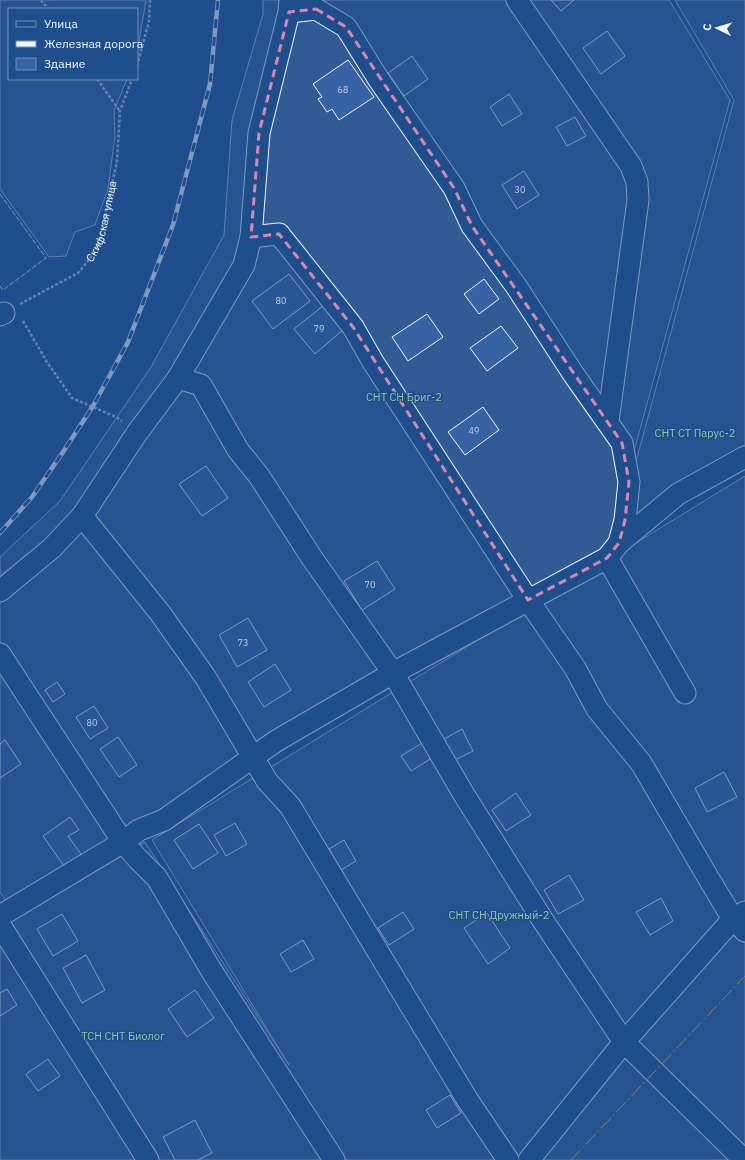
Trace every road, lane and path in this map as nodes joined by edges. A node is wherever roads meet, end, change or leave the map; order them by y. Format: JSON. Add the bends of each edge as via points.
{"nodes":[{"id":1,"x":41,"y":0,"type":"edge"},
{"id":2,"x":150,"y":0,"type":"edge"},
{"id":3,"x":516,"y":0,"type":"edge"},
{"id":4,"x":290,"y":6,"type":"edge"},
{"id":5,"x":47,"y":8,"type":"edge"},
{"id":6,"x":138,"y":62,"type":"edge"},
{"id":7,"x":98,"y":80,"type":"edge"},
{"id":8,"x":132,"y":80,"type":"edge"},
{"id":9,"x":120,"y":110,"type":"junction"},
{"id":10,"x":251,"y":237,"type":"junction"},
{"id":11,"x":2,"y":314,"type":"edge"},
{"id":12,"x":178,"y":378,"type":"junction"},
{"id":13,"x":608,"y":421,"type":"junction"},
{"id":14,"x":137,"y":433,"type":"junction"},
{"id":15,"x":744,"y":458,"type":"edge"},
{"id":16,"x":82,"y":516,"type":"junction"},
{"id":17,"x":613,"y":550,"type":"junction"},
{"id":18,"x":0,"y":591,"type":"edge"},
{"id":19,"x":528,"y":600,"type":"junction"},
{"id":20,"x":0,"y":654,"type":"edge"},
{"id":21,"x":393,"y":673,"type":"junction"},
{"id":22,"x":685,"y":693,"type":"dead end"},
{"id":23,"x":254,"y":758,"type":"junction"},
{"id":24,"x":123,"y":842,"type":"junction"},
{"id":25,"x":0,"y":916,"type":"edge"},
{"id":26,"x":741,"y":920,"type":"edge"},
{"id":27,"x":0,"y":925,"type":"edge"},
{"id":28,"x":624,"y":1042,"type":"junction"},
{"id":29,"x":148,"y":1160,"type":"edge"},
{"id":30,"x":334,"y":1160,"type":"edge"},
{"id":31,"x":508,"y":1160,"type":"edge"},
{"id":32,"x":530,"y":1160,"type":"edge"},
{"id":33,"x":744,"y":1160,"type":"edge"}],
"edges":[{"from":1,"to":5,"type":"path"},
{"from":2,"to":6,"type":"path","via":[[149,21]]},
{"from":3,"to":13,"type":"street","via":[[631,166],[637,182],[638,200]]},
{"from":4,"to":10,"type":"street","via":[[259,133]]},
{"from":4,"to":13,"type":"street","via":[[316,9],[346,28],[454,188],[472,226]]},
{"from":7,"to":9,"type":"path"},
{"from":8,"to":9,"type":"path","name":"Скифская улица"},
{"from":9,"to":11,"type":"path","name":"Скифская улица","via":[[117,161],[109,202],[100,240],[91,257],[78,273]]},
{"from":10,"to":12,"type":"street","via":[[244,265]]},
{"from":10,"to":19,"type":"street","via":[[279,234],[353,327],[373,362]]},
{"from":11,"to":14,"type":"path","via":[[22,320],[72,398],[116,417]]},
{"from":12,"to":14,"type":"street"},
{"from":12,"to":21,"type":"street","via":[[201,385],[238,450],[259,476],[312,558]]},
{"from":13,"to":17,"type":"street","via":[[622,443],[629,482],[625,520]]},
{"from":14,"to":16,"type":"street"},
{"from":15,"to":17,"type":"street","via":[[678,494]]},
{"from":16,"to":18,"type":"street","via":[[52,548]]},
{"from":16,"to":23,"type":"street","via":[[160,613],[206,678]]},
{"from":17,"to":19,"type":"street"},
{"from":17,"to":22,"type":"street"},
{"from":19,"to":21,"type":"street"},
{"from":19,"to":26,"type":"street","via":[[575,668],[597,709],[641,763]]},
{"from":20,"to":24,"type":"street"},
{"from":21,"to":23,"type":"street","via":[[276,742]]},
{"from":21,"to":28,"type":"street","via":[[542,919]]},
{"from":23,"to":24,"type":"street","via":[[164,820],[139,830]]},
{"from":23,"to":31,"type":"street","via":[[267,781],[290,806],[467,1099]]},
{"from":24,"to":25,"type":"street"},
{"from":24,"to":30,"type":"street","via":[[157,878],[211,970]]},
{"from":26,"to":28,"type":"street"},
{"from":27,"to":29,"type":"street"},
{"from":28,"to":32,"type":"street"},
{"from":28,"to":33,"type":"street"}]}
